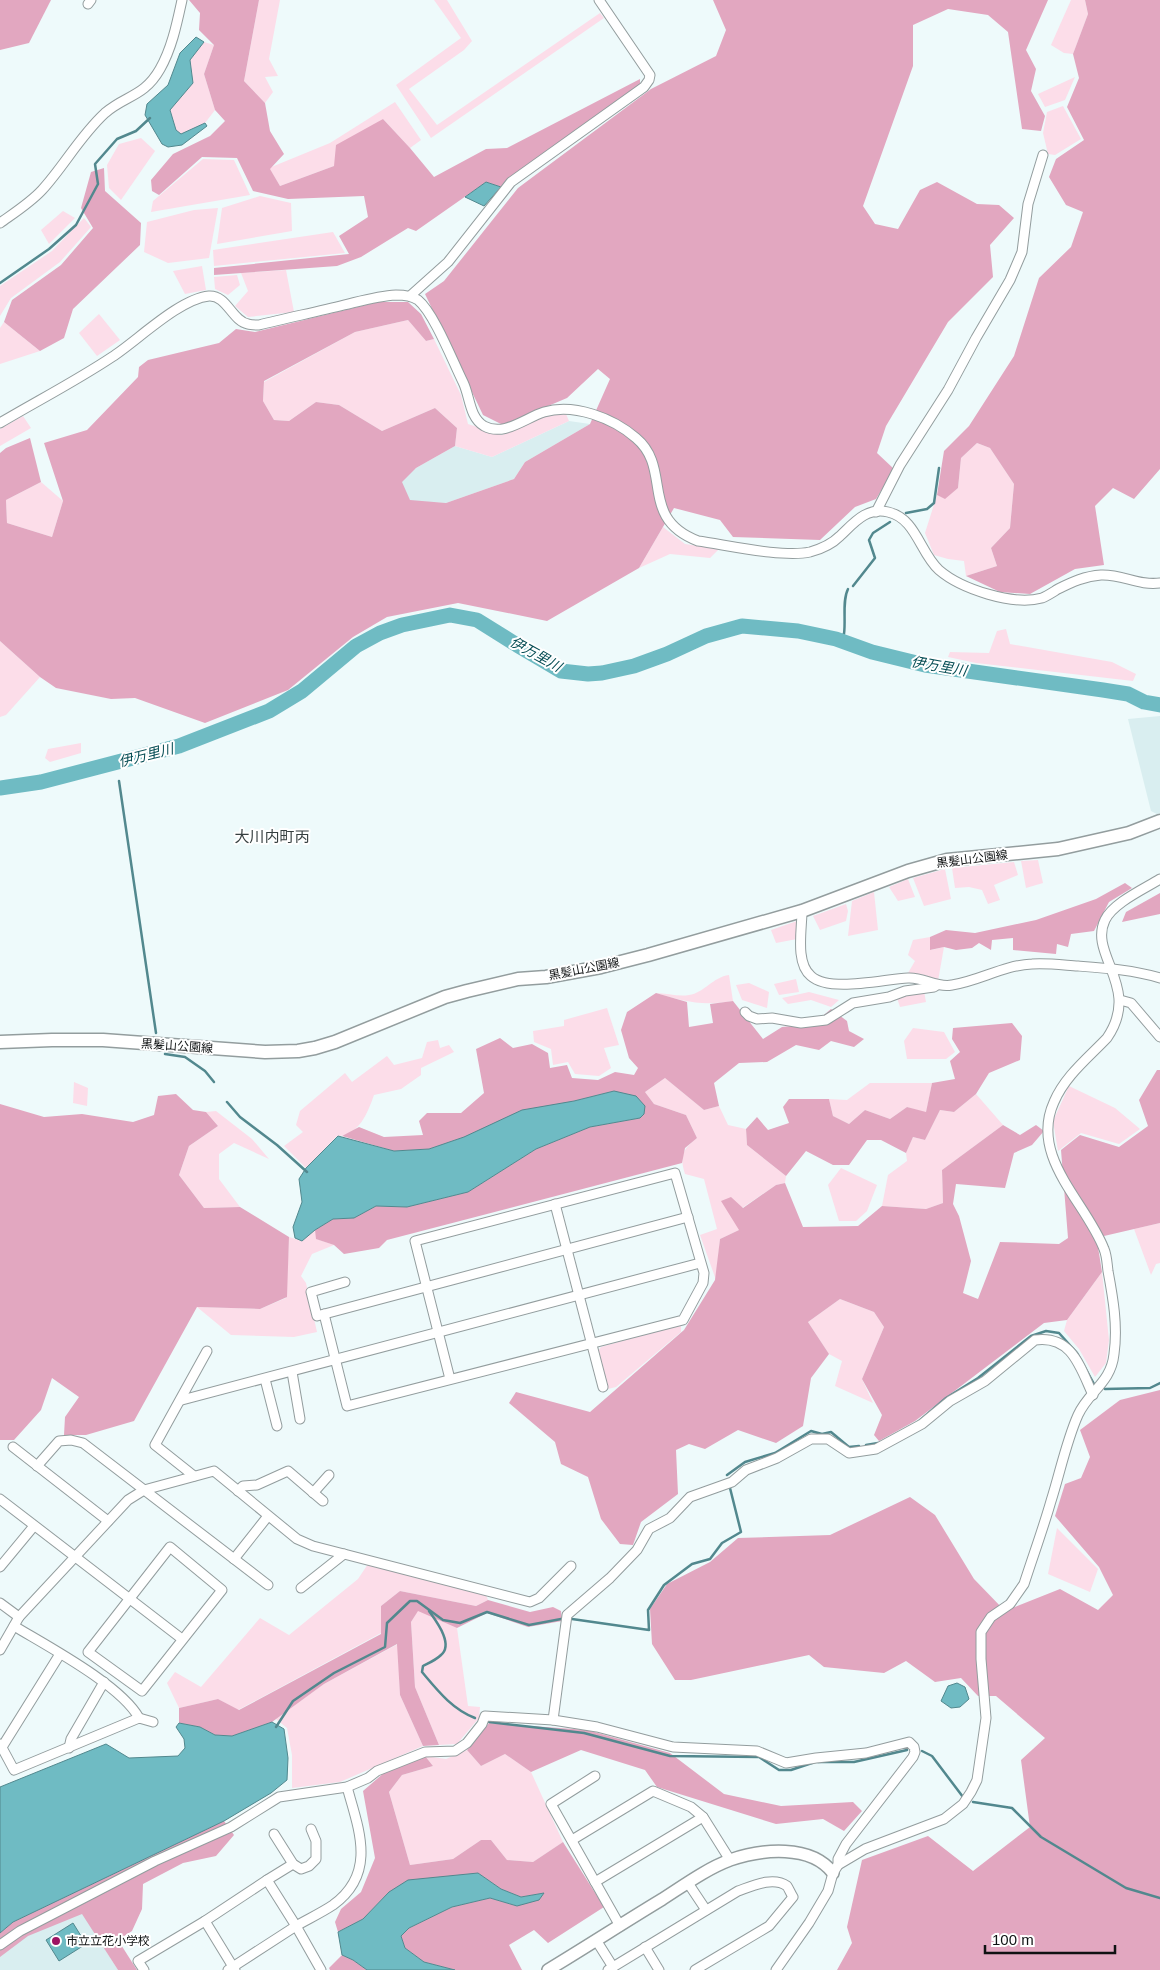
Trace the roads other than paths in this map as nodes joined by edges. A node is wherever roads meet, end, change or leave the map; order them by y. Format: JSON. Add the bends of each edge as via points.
{"nodes":[{"id":1,"x":182,"y":0,"type":"edge"},
{"id":2,"x":599,"y":0,"type":"edge"},
{"id":3,"x":1043,"y":155,"type":"dead end"},
{"id":4,"x":0,"y":223,"type":"edge"},
{"id":5,"x":410,"y":296,"type":"junction"},
{"id":6,"x":0,"y":423,"type":"edge"},
{"id":7,"x":876,"y":512,"type":"junction"},
{"id":8,"x":1160,"y":583,"type":"edge"},
{"id":9,"x":1160,"y":821,"type":"edge"},
{"id":10,"x":1160,"y":879,"type":"edge"},
{"id":11,"x":802,"y":911,"type":"junction"},
{"id":12,"x":1112,"y":970,"type":"junction"},
{"id":13,"x":1160,"y":978,"type":"edge"},
{"id":14,"x":937,"y":985,"type":"junction"},
{"id":15,"x":1120,"y":1000,"type":"junction"},
{"id":16,"x":745,"y":1012,"type":"dead end"},
{"id":17,"x":1160,"y":1037,"type":"edge"},
{"id":18,"x":0,"y":1042,"type":"edge"},
{"id":19,"x":555,"y":1204,"type":"junction"},
{"id":20,"x":688,"y":1217,"type":"junction"},
{"id":21,"x":567,"y":1248,"type":"junction"},
{"id":22,"x":700,"y":1263,"type":"junction"},
{"id":23,"x":345,"y":1282,"type":"dead end"},
{"id":24,"x":426,"y":1286,"type":"junction"},
{"id":25,"x":579,"y":1296,"type":"junction"},
{"id":26,"x":324,"y":1314,"type":"junction"},
{"id":27,"x":439,"y":1333,"type":"junction"},
{"id":28,"x":592,"y":1343,"type":"junction"},
{"id":29,"x":207,"y":1351,"type":"dead end"},
{"id":30,"x":335,"y":1361,"type":"junction"},
{"id":31,"x":292,"y":1372,"type":"junction"},
{"id":32,"x":265,"y":1379,"type":"junction"},
{"id":33,"x":450,"y":1379,"type":"junction"},
{"id":34,"x":603,"y":1387,"type":"dead end"},
{"id":35,"x":1093,"y":1395,"type":"junction"},
{"id":36,"x":182,"y":1400,"type":"junction"},
{"id":37,"x":300,"y":1419,"type":"dead end"},
{"id":38,"x":277,"y":1426,"type":"dead end"},
{"id":39,"x":13,"y":1447,"type":"dead end"},
{"id":40,"x":38,"y":1466,"type":"junction"},
{"id":41,"x":329,"y":1475,"type":"dead end"},
{"id":42,"x":194,"y":1476,"type":"junction"},
{"id":43,"x":144,"y":1490,"type":"junction"},
{"id":44,"x":238,"y":1491,"type":"junction"},
{"id":45,"x":314,"y":1493,"type":"junction"},
{"id":46,"x":0,"y":1499,"type":"edge"},
{"id":47,"x":323,"y":1501,"type":"dead end"},
{"id":48,"x":268,"y":1516,"type":"junction"},
{"id":49,"x":108,"y":1521,"type":"junction"},
{"id":50,"x":34,"y":1526,"type":"junction"},
{"id":51,"x":344,"y":1554,"type":"junction"},
{"id":52,"x":75,"y":1557,"type":"junction"},
{"id":53,"x":234,"y":1559,"type":"junction"},
{"id":54,"x":571,"y":1566,"type":"dead end"},
{"id":55,"x":0,"y":1567,"type":"edge"},
{"id":56,"x":268,"y":1585,"type":"dead end"},
{"id":57,"x":301,"y":1588,"type":"dead end"},
{"id":58,"x":129,"y":1600,"type":"junction"},
{"id":59,"x":0,"y":1603,"type":"edge"},
{"id":60,"x":19,"y":1617,"type":"junction"},
{"id":61,"x":14,"y":1626,"type":"junction"},
{"id":62,"x":182,"y":1639,"type":"junction"},
{"id":63,"x":0,"y":1650,"type":"edge"},
{"id":64,"x":60,"y":1654,"type":"junction"},
{"id":65,"x":104,"y":1682,"type":"junction"},
{"id":66,"x":139,"y":1718,"type":"junction"},
{"id":67,"x":553,"y":1720,"type":"junction"},
{"id":68,"x":153,"y":1722,"type":"dead end"},
{"id":69,"x":1,"y":1746,"type":"edge"},
{"id":70,"x":69,"y":1748,"type":"junction"},
{"id":71,"x":596,"y":1776,"type":"dead end"},
{"id":72,"x":347,"y":1787,"type":"junction"},
{"id":73,"x":702,"y":1817,"type":"junction"},
{"id":74,"x":310,"y":1829,"type":"dead end"},
{"id":75,"x":274,"y":1834,"type":"dead end"},
{"id":76,"x":572,"y":1840,"type":"junction"},
{"id":77,"x":730,"y":1860,"type":"junction"},
{"id":78,"x":293,"y":1864,"type":"junction"},
{"id":79,"x":836,"y":1869,"type":"junction"},
{"id":80,"x":267,"y":1880,"type":"junction"},
{"id":81,"x":595,"y":1882,"type":"junction"},
{"id":82,"x":688,"y":1883,"type":"junction"},
{"id":83,"x":706,"y":1910,"type":"junction"},
{"id":84,"x":205,"y":1921,"type":"junction"},
{"id":85,"x":296,"y":1926,"type":"junction"},
{"id":86,"x":620,"y":1926,"type":"junction"},
{"id":87,"x":596,"y":1940,"type":"junction"},
{"id":88,"x":0,"y":1945,"type":"edge"},
{"id":89,"x":645,"y":1947,"type":"junction"},
{"id":90,"x":232,"y":1969,"type":"edge"},
{"id":91,"x":610,"y":1969,"type":"edge"},
{"id":92,"x":144,"y":1970,"type":"edge"},
{"id":93,"x":321,"y":1970,"type":"edge"},
{"id":94,"x":548,"y":1970,"type":"edge"},
{"id":95,"x":659,"y":1970,"type":"edge"},
{"id":96,"x":695,"y":1970,"type":"edge"},
{"id":97,"x":776,"y":1970,"type":"edge"}],
"edges":[{"from":1,"to":4,"type":"street","via":[[175,33],[160,69],[146,89],[119,102],[94,124],[41,191]]},
{"from":2,"to":5,"type":"street","via":[[650,80],[511,182],[448,262]]},
{"from":3,"to":7,"type":"street","via":[[1028,204],[1022,252],[1010,280],[948,390],[900,465]]},
{"from":5,"to":6,"type":"street","via":[[375,298],[259,324],[240,321],[222,300],[210,296],[193,301],[113,357]]},
{"from":5,"to":7,"type":"street","via":[[418,300],[431,317],[468,394],[471,411],[484,426],[508,428],[544,412],[558,410],[600,416],[635,437],[644,447],[655,472],[659,503],[674,529],[685,536],[698,541],[790,554],[809,552],[826,546],[854,521]]},
{"from":7,"to":8,"type":"street","via":[[888,512],[901,518],[911,527],[938,569],[952,579],[1000,598],[1042,598],[1072,582],[1101,575],[1114,575],[1142,584]]},
{"from":9,"to":11,"type":"main road","name":"黒髪山公園線","via":[[1112,838],[1058,849],[946,860]]},
{"from":10,"to":12,"type":"street","via":[[1126,899],[1104,921],[1103,948]]},
{"from":11,"to":14,"type":"street","via":[[802,958],[809,975],[816,980],[839,984],[909,978],[924,979]]},
{"from":11,"to":18,"type":"main road","name":"黒髪山公園線","via":[[610,965],[546,978],[518,979],[467,991],[335,1042],[298,1051],[246,1052],[104,1040]]},
{"from":12,"to":13,"type":"street"},
{"from":12,"to":14,"type":"street","via":[[1032,964],[953,985]]},
{"from":12,"to":15,"type":"street"},
{"from":14,"to":16,"type":"street","via":[[905,991],[889,998],[853,1003],[826,1020],[801,1023],[757,1019]]},
{"from":15,"to":17,"type":"street","via":[[1131,1003]]},
{"from":15,"to":35,"type":"street","via":[[1113,1030],[1061,1088],[1053,1103],[1047,1135],[1064,1181],[1105,1250],[1114,1299],[1114,1357],[1102,1385]]},
{"from":19,"to":20,"type":"street","via":[[675,1173]]},
{"from":19,"to":21,"type":"street"},
{"from":19,"to":24,"type":"street","via":[[416,1241]]},
{"from":20,"to":21,"type":"street"},
{"from":20,"to":22,"type":"street"},
{"from":21,"to":24,"type":"street"},
{"from":21,"to":25,"type":"street"},
{"from":22,"to":25,"type":"street"},
{"from":22,"to":28,"type":"street","via":[[703,1283],[683,1320]]},
{"from":23,"to":26,"type":"street","via":[[311,1292],[317,1316]]},
{"from":24,"to":26,"type":"street"},
{"from":24,"to":27,"type":"street"},
{"from":25,"to":27,"type":"street"},
{"from":25,"to":28,"type":"street"},
{"from":26,"to":30,"type":"street"},
{"from":27,"to":30,"type":"street"},
{"from":27,"to":33,"type":"street"},
{"from":28,"to":33,"type":"street"},
{"from":28,"to":34,"type":"street"},
{"from":29,"to":36,"type":"street"},
{"from":30,"to":31,"type":"street"},
{"from":30,"to":33,"type":"street","via":[[347,1406]]},
{"from":31,"to":32,"type":"street"},
{"from":31,"to":37,"type":"street"},
{"from":32,"to":36,"type":"street"},
{"from":32,"to":38,"type":"street"},
{"from":35,"to":67,"type":"street","via":[[1074,1355],[1058,1341],[1035,1340],[985,1381],[950,1401],[922,1424],[876,1450],[849,1454],[828,1439],[811,1440],[746,1470],[732,1482],[690,1497],[670,1518],[649,1529],[637,1550],[567,1615]]},
{"from":35,"to":79,"type":"street","via":[[1079,1413],[1070,1437],[1024,1584],[1010,1604],[991,1617],[981,1632],[980,1659],[986,1718],[977,1780],[971,1792],[963,1804],[944,1819],[865,1849]]},
{"from":36,"to":42,"type":"street","via":[[155,1444]]},
{"from":39,"to":40,"type":"street"},
{"from":40,"to":43,"type":"street","via":[[55,1444],[71,1440],[84,1443]]},
{"from":40,"to":49,"type":"street"},
{"from":41,"to":45,"type":"street"},
{"from":42,"to":43,"type":"street"},
{"from":42,"to":44,"type":"street","via":[[214,1471]]},
{"from":43,"to":49,"type":"street","via":[[128,1500]]},
{"from":43,"to":53,"type":"street"},
{"from":44,"to":45,"type":"street","via":[[243,1486],[257,1485],[288,1471]]},
{"from":44,"to":48,"type":"street"},
{"from":45,"to":47,"type":"street"},
{"from":46,"to":50,"type":"street"},
{"from":48,"to":51,"type":"street","via":[[297,1539]]},
{"from":48,"to":53,"type":"street"},
{"from":49,"to":52,"type":"street"},
{"from":50,"to":52,"type":"street"},
{"from":50,"to":55,"type":"street"},
{"from":51,"to":54,"type":"street","via":[[530,1602],[539,1598]]},
{"from":51,"to":57,"type":"street"},
{"from":52,"to":58,"type":"street"},
{"from":52,"to":60,"type":"street"},
{"from":53,"to":56,"type":"street"},
{"from":58,"to":62,"type":"street"},
{"from":58,"to":62,"type":"street","via":[[88,1652],[142,1690]]},
{"from":58,"to":62,"type":"street","via":[[170,1547],[222,1590]]},
{"from":59,"to":60,"type":"street"},
{"from":60,"to":61,"type":"street"},
{"from":61,"to":63,"type":"street"},
{"from":61,"to":64,"type":"street"},
{"from":64,"to":65,"type":"street"},
{"from":64,"to":69,"type":"street"},
{"from":65,"to":66,"type":"street"},
{"from":65,"to":70,"type":"street"},
{"from":66,"to":68,"type":"street"},
{"from":66,"to":70,"type":"street"},
{"from":67,"to":72,"type":"street","via":[[485,1716],[467,1743],[454,1751],[425,1752]]},
{"from":67,"to":79,"type":"street","via":[[597,1727],[674,1747],[757,1751],[786,1763],[866,1753],[909,1742],[916,1752],[846,1844]]},
{"from":69,"to":70,"type":"street","via":[[14,1770]]},
{"from":71,"to":76,"type":"street","via":[[551,1804]]},
{"from":72,"to":85,"type":"street","via":[[361,1836],[362,1859],[356,1878],[333,1904]]},
{"from":72,"to":88,"type":"street","via":[[279,1797],[230,1827],[155,1861],[20,1931]]},
{"from":73,"to":76,"type":"street","via":[[691,1807],[653,1791]]},
{"from":73,"to":77,"type":"street"},
{"from":73,"to":81,"type":"street"},
{"from":74,"to":78,"type":"street","via":[[316,1841],[316,1859],[301,1869]]},
{"from":75,"to":78,"type":"street"},
{"from":76,"to":81,"type":"street"},
{"from":77,"to":79,"type":"street","via":[[756,1853],[790,1852],[816,1857]]},
{"from":77,"to":82,"type":"street"},
{"from":78,"to":80,"type":"street"},
{"from":79,"to":97,"type":"street","via":[[828,1891],[809,1924]]},
{"from":80,"to":84,"type":"street"},
{"from":80,"to":85,"type":"street"},
{"from":81,"to":86,"type":"street"},
{"from":82,"to":83,"type":"street"},
{"from":82,"to":86,"type":"street"},
{"from":83,"to":89,"type":"street"},
{"from":83,"to":96,"type":"street","via":[[756,1884],[776,1882],[787,1887],[793,1897],[769,1926]]},
{"from":84,"to":90,"type":"street"},
{"from":84,"to":92,"type":"street","via":[[138,1961]]},
{"from":85,"to":90,"type":"street"},
{"from":85,"to":93,"type":"street"},
{"from":86,"to":87,"type":"street"},
{"from":87,"to":91,"type":"street"},
{"from":87,"to":94,"type":"street"},
{"from":89,"to":91,"type":"street"},
{"from":89,"to":95,"type":"street"}]}
